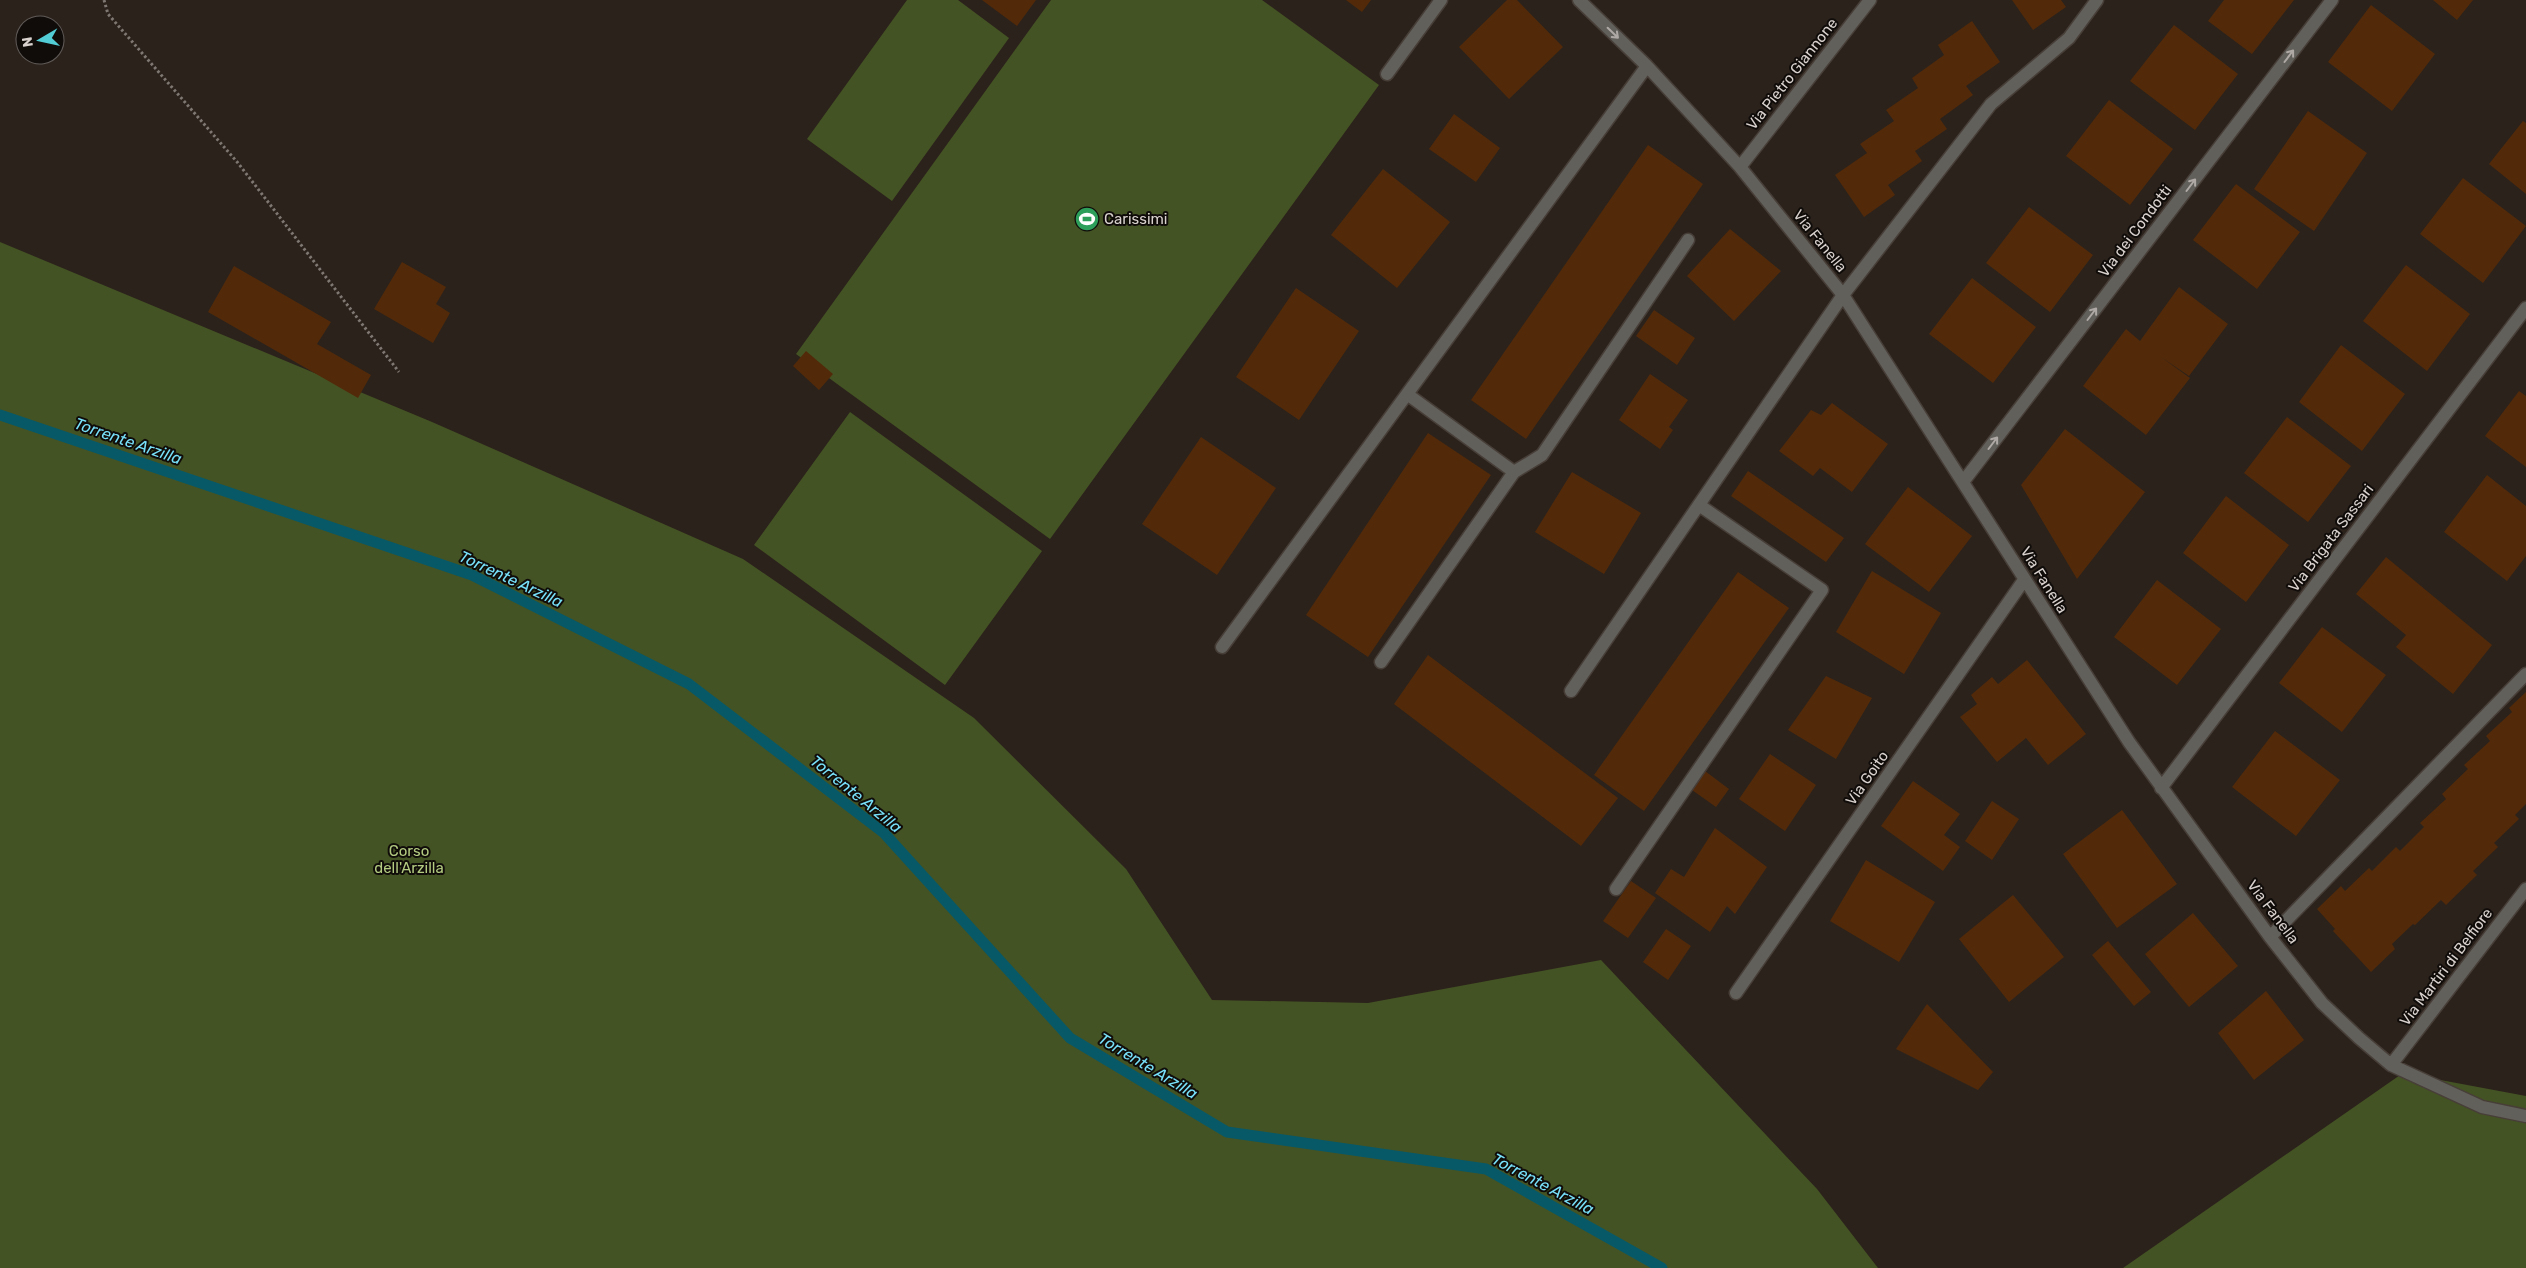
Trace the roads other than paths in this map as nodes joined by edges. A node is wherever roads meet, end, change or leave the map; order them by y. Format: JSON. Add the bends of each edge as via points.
{"nodes":[{"id":1,"x":1441,"y":0,"type":"edge"},
{"id":2,"x":1579,"y":0,"type":"edge"},
{"id":3,"x":1870,"y":0,"type":"edge"},
{"id":4,"x":2097,"y":0,"type":"edge"},
{"id":5,"x":2332,"y":0,"type":"edge"},
{"id":6,"x":1647,"y":66,"type":"junction"},
{"id":7,"x":1387,"y":74,"type":"dead end"},
{"id":8,"x":1740,"y":168,"type":"junction"},
{"id":9,"x":1688,"y":240,"type":"dead end"},
{"id":10,"x":1843,"y":295,"type":"junction"},
{"id":11,"x":2526,"y":308,"type":"edge"},
{"id":12,"x":1407,"y":394,"type":"junction"},
{"id":13,"x":1514,"y":472,"type":"junction"},
{"id":14,"x":1964,"y":482,"type":"junction"},
{"id":15,"x":1699,"y":505,"type":"junction"},
{"id":16,"x":2024,"y":580,"type":"junction"},
{"id":17,"x":1222,"y":647,"type":"dead end"},
{"id":18,"x":1381,"y":662,"type":"dead end"},
{"id":19,"x":2526,"y":674,"type":"edge"},
{"id":20,"x":1571,"y":691,"type":"dead end"},
{"id":21,"x":2161,"y":788,"type":"junction"},
{"id":22,"x":1616,"y":889,"type":"dead end"},
{"id":23,"x":2526,"y":889,"type":"edge"},
{"id":24,"x":2270,"y":936,"type":"junction"},
{"id":25,"x":1736,"y":993,"type":"dead end"},
{"id":26,"x":2391,"y":1065,"type":"junction"},
{"id":27,"x":2526,"y":1116,"type":"edge"}],
"edges":[{"from":1,"to":7,"type":"street"},
{"from":2,"to":6,"type":"street","name":"Via Fanella","one_way":true},
{"from":3,"to":8,"type":"street","name":"Via Pietro Giannone"},
{"from":4,"to":10,"type":"street","via":[[2069,38],[1991,104]]},
{"from":14,"to":5,"type":"street","name":"Via dei Condotti","one_way":true},
{"from":6,"to":8,"type":"street","name":"Via Fanella"},
{"from":6,"to":12,"type":"street"},
{"from":8,"to":10,"type":"street","name":"Via Fanella"},
{"from":9,"to":13,"type":"street","via":[[1542,455]]},
{"from":10,"to":14,"type":"street","name":"Via Fanella"},
{"from":10,"to":15,"type":"street"},
{"from":11,"to":21,"type":"street","name":"Via Brigata Sassari"},
{"from":12,"to":13,"type":"street"},
{"from":12,"to":17,"type":"street"},
{"from":13,"to":18,"type":"street"},
{"from":14,"to":16,"type":"street","name":"Via Fanella"},
{"from":15,"to":20,"type":"street"},
{"from":15,"to":22,"type":"street","via":[[1822,590]]},
{"from":16,"to":21,"type":"street","name":"Via Fanella"},
{"from":16,"to":25,"type":"street","name":"Via Goito"},
{"from":19,"to":24,"type":"street"},
{"from":21,"to":24,"type":"street","name":"Via Fanella"},
{"from":23,"to":26,"type":"street","name":"Via Martiri di Belfiore"},
{"from":24,"to":26,"type":"street","name":"Via Fanella","via":[[2322,1002]]},
{"from":26,"to":27,"type":"street","name":"Via Fanella","via":[[2482,1107]]}]}
